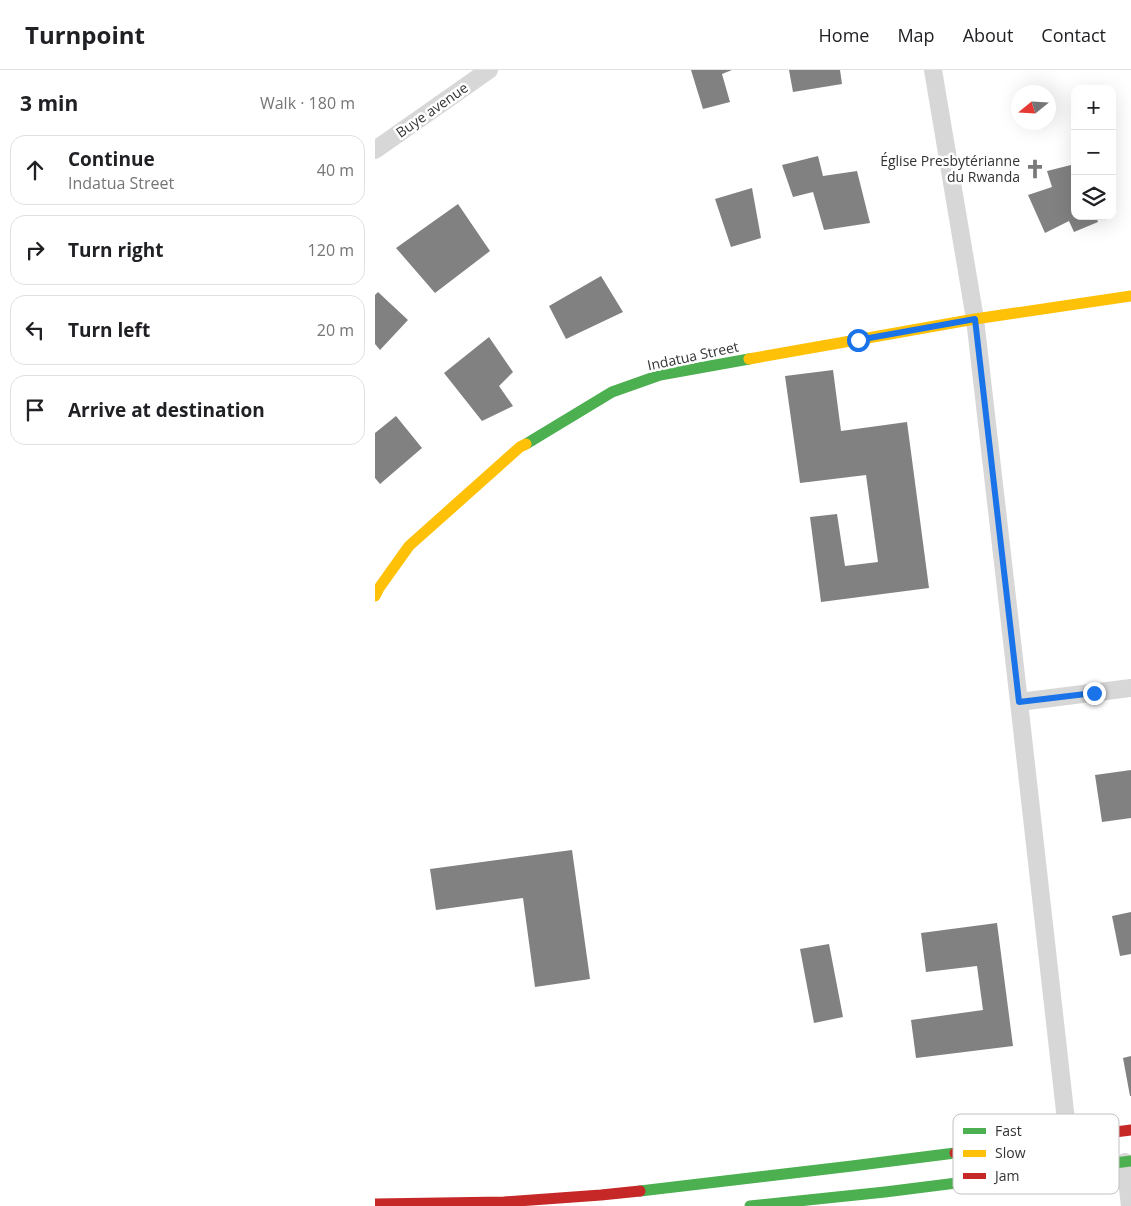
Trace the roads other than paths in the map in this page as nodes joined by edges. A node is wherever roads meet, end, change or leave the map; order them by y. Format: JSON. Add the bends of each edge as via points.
{"nodes":[{"id":1,"x":489,"y":70,"type":"edge"},
{"id":2,"x":933,"y":70,"type":"edge"},
{"id":3,"x":375,"y":150,"type":"edge"},
{"id":4,"x":1131,"y":296,"type":"edge"},
{"id":5,"x":975,"y":319,"type":"junction"},
{"id":6,"x":375,"y":596,"type":"edge"},
{"id":7,"x":1131,"y":688,"type":"edge"},
{"id":8,"x":1019,"y":702,"type":"junction"},
{"id":9,"x":1065,"y":1114,"type":"edge"},
{"id":10,"x":953,"y":1153,"type":"edge"},
{"id":11,"x":1128,"y":1162,"type":"edge"},
{"id":12,"x":953,"y":1183,"type":"edge"},
{"id":13,"x":375,"y":1204,"type":"edge"},
{"id":14,"x":750,"y":1206,"type":"edge"},
{"id":15,"x":1130,"y":1206,"type":"edge"}],
"edges":[{"from":1,"to":3,"type":"street","name":"Buye avenue"},
{"from":2,"to":5,"type":"street"},
{"from":4,"to":5,"type":"main road","name":"Indatua Street"},
{"from":5,"to":6,"type":"main road","name":"Indatua Street","via":[[660,375],[612,392],[519,447],[409,546]]},
{"from":5,"to":8,"type":"street"},
{"from":7,"to":8,"type":"street"},
{"from":8,"to":9,"type":"street"},
{"from":10,"to":13,"type":"main road","via":[[601,1195],[504,1202]]},
{"from":11,"to":15,"type":"street"},
{"from":12,"to":14,"type":"main road"}]}
